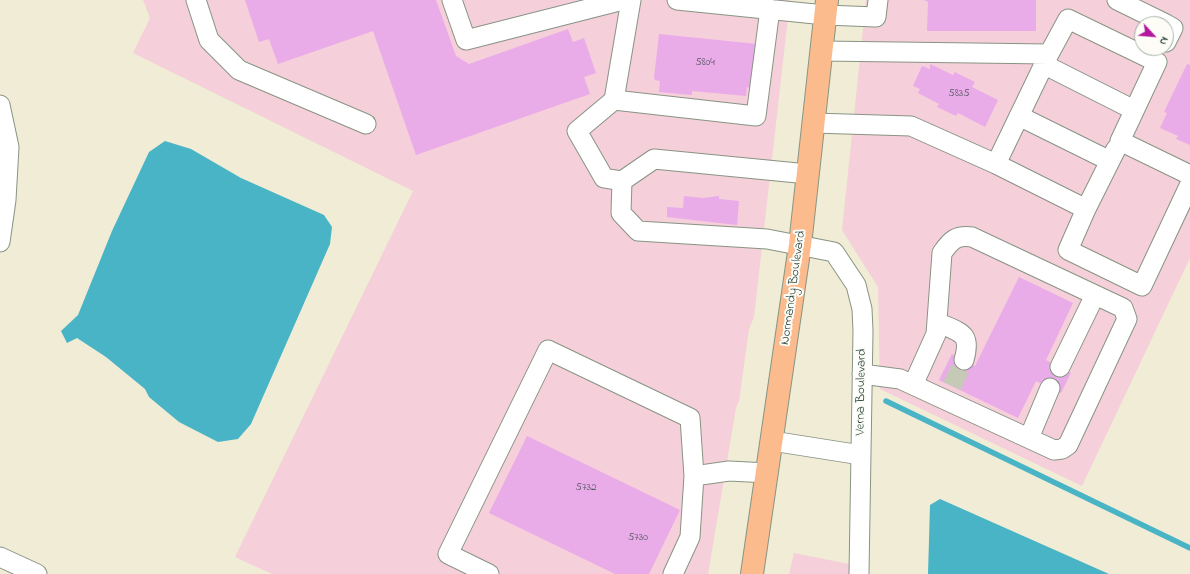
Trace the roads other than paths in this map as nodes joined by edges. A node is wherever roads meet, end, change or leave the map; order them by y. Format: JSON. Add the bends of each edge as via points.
{"nodes":[{"id":1,"x":196,"y":0,"type":"edge"},
{"id":2,"x":452,"y":0,"type":"edge"},
{"id":3,"x":623,"y":0,"type":"edge"},
{"id":4,"x":631,"y":0,"type":"edge"},
{"id":5,"x":677,"y":0,"type":"edge"},
{"id":6,"x":684,"y":0,"type":"edge"},
{"id":7,"x":878,"y":0,"type":"edge"},
{"id":8,"x":1117,"y":0,"type":"edge"},
{"id":9,"x":765,"y":6,"type":"edge"},
{"id":10,"x":826,"y":7,"type":"edge"},
{"id":11,"x":1150,"y":16,"type":"edge"},
{"id":12,"x":1134,"y":45,"type":"edge"},
{"id":13,"x":821,"y":51,"type":"junction"},
{"id":14,"x":1160,"y":56,"type":"edge"},
{"id":15,"x":1047,"y":60,"type":"junction"},
{"id":16,"x":614,"y":100,"type":"junction"},
{"id":17,"x":0,"y":105,"type":"edge"},
{"id":18,"x":1134,"y":110,"type":"junction"},
{"id":19,"x":1019,"y":116,"type":"junction"},
{"id":20,"x":813,"y":123,"type":"junction"},
{"id":21,"x":366,"y":124,"type":"dead end"},
{"id":22,"x":1120,"y":141,"type":"junction"},
{"id":23,"x":1110,"y":161,"type":"junction"},
{"id":24,"x":996,"y":164,"type":"junction"},
{"id":25,"x":808,"y":174,"type":"junction"},
{"id":26,"x":1190,"y":175,"type":"edge"},
{"id":27,"x":622,"y":182,"type":"junction"},
{"id":28,"x":1190,"y":184,"type":"edge"},
{"id":29,"x":1086,"y":209,"type":"junction"},
{"id":30,"x":0,"y":242,"type":"edge"},
{"id":31,"x":800,"y":245,"type":"junction"},
{"id":32,"x":1095,"y":295,"type":"junction"},
{"id":33,"x":937,"y":322,"type":"junction"},
{"id":34,"x":964,"y":360,"type":"tunnel mouth"},
{"id":35,"x":1060,"y":367,"type":"dead end"},
{"id":36,"x":862,"y":374,"type":"junction"},
{"id":37,"x":913,"y":385,"type":"junction"},
{"id":38,"x":1050,"y":388,"type":"dead end"},
{"id":39,"x":1029,"y":438,"type":"junction"},
{"id":40,"x":772,"y":441,"type":"junction"},
{"id":41,"x":861,"y":455,"type":"junction"},
{"id":42,"x":768,"y":474,"type":"junction"},
{"id":43,"x":694,"y":476,"type":"junction"},
{"id":44,"x":0,"y":557,"type":"edge"},
{"id":45,"x":37,"y":574,"type":"edge"},
{"id":46,"x":490,"y":574,"type":"edge"},
{"id":47,"x":673,"y":574,"type":"edge"},
{"id":48,"x":752,"y":574,"type":"edge"},
{"id":49,"x":859,"y":574,"type":"edge"}],
"edges":[{"from":1,"to":21,"type":"street","via":[[209,40],[240,70]]},
{"from":2,"to":3,"type":"street","via":[[466,40]]},
{"from":4,"to":16,"type":"street"},
{"from":5,"to":6,"type":"street"},
{"from":6,"to":9,"type":"street"},
{"from":7,"to":10,"type":"street","via":[[876,17]]},
{"from":8,"to":11,"type":"street"},
{"from":9,"to":10,"type":"street"},
{"from":9,"to":16,"type":"street","via":[[756,116]]},
{"from":10,"to":13,"type":"main road","name":"Normandy Boulevard"},
{"from":12,"to":15,"type":"street","via":[[1068,19]]},
{"from":13,"to":15,"type":"street"},
{"from":13,"to":20,"type":"main road","name":"Normandy Boulevard"},
{"from":14,"to":18,"type":"street"},
{"from":15,"to":18,"type":"street"},
{"from":15,"to":19,"type":"street"},
{"from":16,"to":27,"type":"street","via":[[577,132],[604,178]]},
{"from":17,"to":30,"type":"street","via":[[9,148]]},
{"from":18,"to":22,"type":"street"},
{"from":19,"to":23,"type":"street"},
{"from":19,"to":24,"type":"street"},
{"from":20,"to":24,"type":"street","via":[[911,126]]},
{"from":20,"to":25,"type":"main road","name":"Normandy Boulevard"},
{"from":22,"to":23,"type":"street"},
{"from":22,"to":26,"type":"street"},
{"from":23,"to":29,"type":"street"},
{"from":24,"to":29,"type":"street"},
{"from":25,"to":27,"type":"street","via":[[654,159]]},
{"from":25,"to":31,"type":"main road","name":"Normandy Boulevard"},
{"from":27,"to":31,"type":"street","name":"Verna Boulevard","via":[[621,213],[638,231],[767,239]]},
{"from":28,"to":29,"type":"street","via":[[1142,286],[1068,250]]},
{"from":31,"to":36,"type":"street","name":"Verna Boulevard","via":[[834,252],[856,285],[862,317]]},
{"from":31,"to":40,"type":"main road","name":"Normandy Boulevard"},
{"from":32,"to":33,"type":"street","via":[[972,237],[961,235],[950,242],[942,253]]},
{"from":32,"to":35,"type":"street"},
{"from":32,"to":39,"type":"street","via":[[1123,308],[1127,319],[1068,445],[1054,450]]},
{"from":33,"to":34,"type":"street","via":[[962,334],[967,341],[968,348]]},
{"from":33,"to":37,"type":"street","via":[[936,334]]},
{"from":36,"to":37,"type":"street","via":[[900,379]]},
{"from":36,"to":41,"type":"street","name":"Verna Boulevard"},
{"from":37,"to":39,"type":"street","via":[[949,393]]},
{"from":38,"to":39,"type":"street"},
{"from":40,"to":41,"type":"street"},
{"from":40,"to":42,"type":"main road","name":"Normandy Boulevard"},
{"from":41,"to":49,"type":"street","name":"Verna Boulevard"},
{"from":42,"to":43,"type":"street","via":[[728,471]]},
{"from":42,"to":48,"type":"main road","name":"Normandy Boulevard"},
{"from":43,"to":46,"type":"street","via":[[690,418],[548,350],[448,554]]},
{"from":43,"to":47,"type":"street","via":[[690,537]]},
{"from":44,"to":45,"type":"street"}]}
